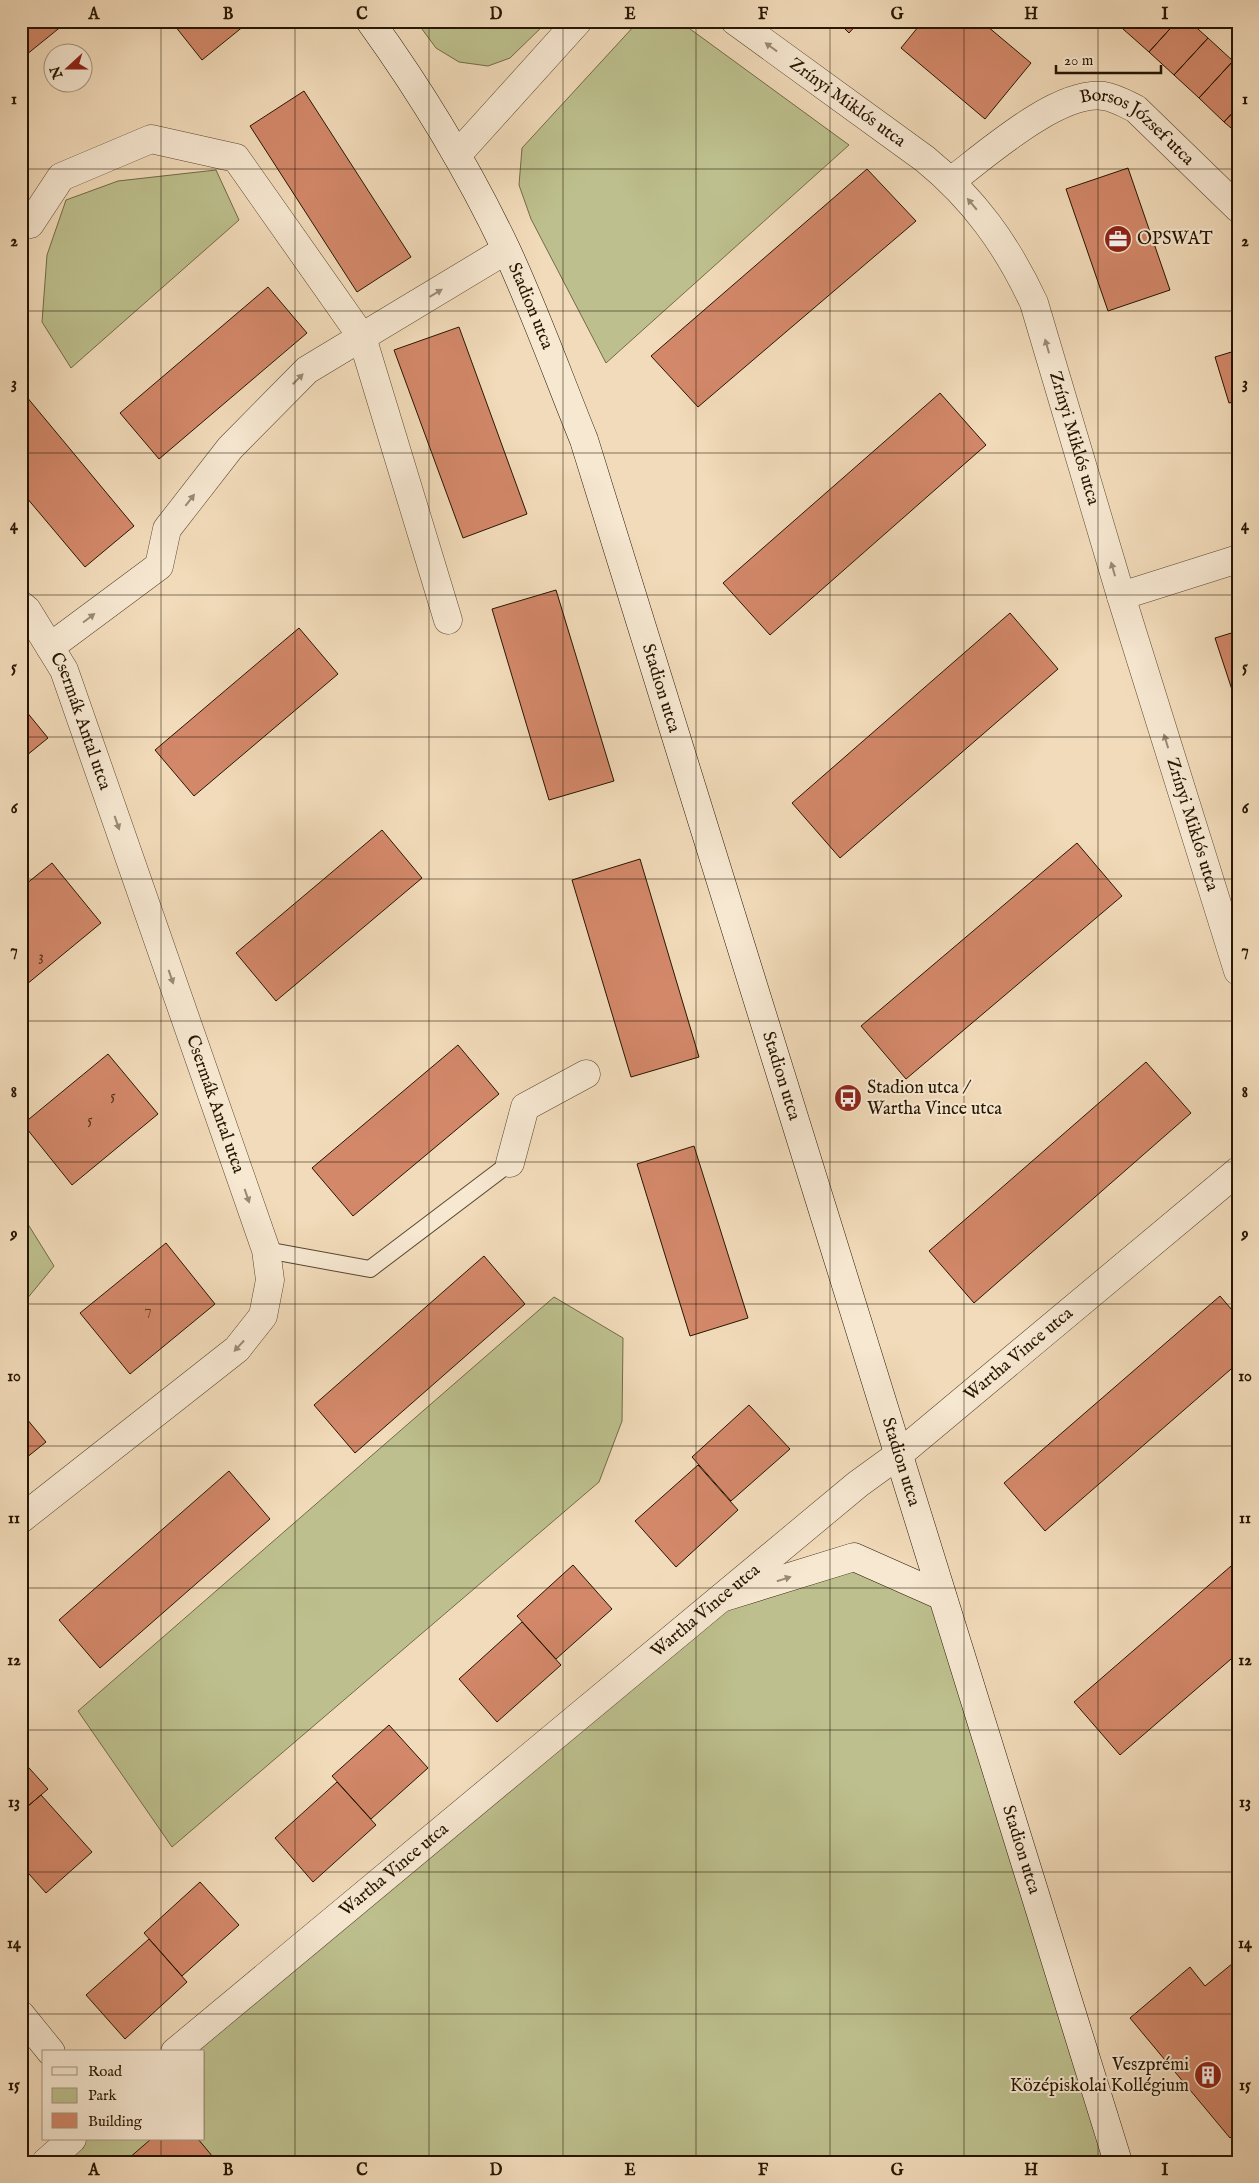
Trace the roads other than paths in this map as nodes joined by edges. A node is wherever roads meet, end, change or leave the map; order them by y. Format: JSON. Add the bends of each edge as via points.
{"nodes":[{"id":1,"x":370,"y":21,"type":"edge"},
{"id":2,"x":578,"y":21,"type":"edge"},
{"id":3,"x":735,"y":21,"type":"edge"},
{"id":4,"x":457,"y":154,"type":"junction"},
{"id":5,"x":951,"y":181,"type":"junction"},
{"id":6,"x":1238,"y":208,"type":"edge"},
{"id":7,"x":30,"y":224,"type":"dead end"},
{"id":8,"x":506,"y":250,"type":"junction"},
{"id":9,"x":362,"y":337,"type":"junction"},
{"id":10,"x":1238,"y":559,"type":"edge"},
{"id":11,"x":1121,"y":596,"type":"junction"},
{"id":12,"x":21,"y":605,"type":"edge"},
{"id":13,"x":448,"y":620,"type":"dead end"},
{"id":14,"x":50,"y":647,"type":"junction"},
{"id":15,"x":1238,"y":971,"type":"edge"},
{"id":16,"x":586,"y":1074,"type":"dead end"},
{"id":17,"x":510,"y":1163,"type":"joint"},
{"id":18,"x":1238,"y":1171,"type":"edge"},
{"id":19,"x":266,"y":1250,"type":"junction"},
{"id":20,"x":898,"y":1455,"type":"junction"},
{"id":21,"x":21,"y":1519,"type":"edge"},
{"id":22,"x":942,"y":1596,"type":"junction"},
{"id":23,"x":721,"y":1598,"type":"junction"},
{"id":24,"x":21,"y":2015,"type":"edge"},
{"id":25,"x":49,"y":2050,"type":"edge"},
{"id":26,"x":177,"y":2050,"type":"edge"},
{"id":27,"x":71,"y":2140,"type":"edge"},
{"id":28,"x":46,"y":2162,"type":"edge"},
{"id":29,"x":1118,"y":2162,"type":"edge"}],
"edges":[{"from":1,"to":4,"type":"street","name":"Stadion utca","via":[[410,77]]},
{"from":2,"to":4,"type":"street"},
{"from":5,"to":3,"type":"street","name":"Zrínyi Miklós utca","one_way":true},
{"from":4,"to":8,"type":"street","name":"Stadion utca"},
{"from":5,"to":6,"type":"street","name":"Borsos József utca","via":[[1023,126],[1054,108],[1076,100],[1103,96],[1136,109]]},
{"from":11,"to":5,"type":"street","name":"Zrínyi Miklós utca","one_way":true,"via":[[1034,303],[1017,266]]},
{"from":7,"to":9,"type":"street","via":[[61,177],[151,139],[236,158]]},
{"from":9,"to":8,"type":"street","one_way":true},
{"from":8,"to":20,"type":"street","name":"Stadion utca","via":[[584,440]]},
{"from":9,"to":13,"type":"street"},
{"from":14,"to":9,"type":"street","one_way":true,"via":[[159,566],[166,529],[230,448],[307,370]]},
{"from":10,"to":11,"type":"street"},
{"from":15,"to":11,"type":"street","name":"Zrínyi Miklós utca","one_way":true},
{"from":12,"to":14,"type":"street","name":"Csermák Antal utca"},
{"from":14,"to":19,"type":"street","name":"Csermák Antal utca","one_way":true,"via":[[64,670]]},
{"from":16,"to":17,"type":"street","via":[[525,1107]]},
{"from":17,"to":19,"type":"lane","via":[[370,1268]]},
{"from":18,"to":20,"type":"street","name":"Wartha Vince utca"},
{"from":19,"to":21,"type":"street","name":"Csermák Antal utca","one_way":true,"via":[[270,1280],[263,1316],[237,1349]]},
{"from":20,"to":22,"type":"street","name":"Stadion utca"},
{"from":20,"to":23,"type":"street","name":"Wartha Vince utca","via":[[858,1484]]},
{"from":23,"to":22,"type":"street","one_way":true,"via":[[854,1557]]},
{"from":22,"to":29,"type":"street","name":"Stadion utca"},
{"from":23,"to":26,"type":"street","name":"Wartha Vince utca"},
{"from":24,"to":25,"type":"street"},
{"from":27,"to":28,"type":"street"}]}
